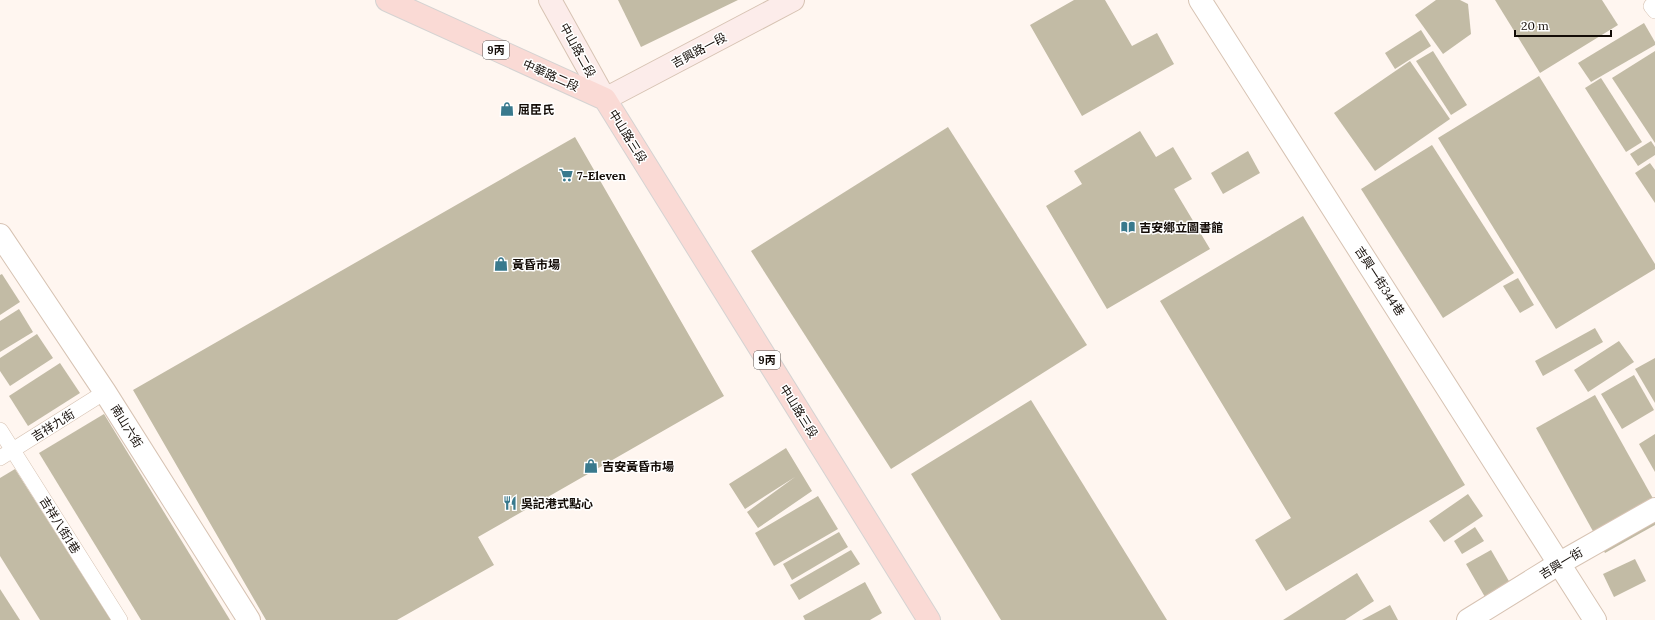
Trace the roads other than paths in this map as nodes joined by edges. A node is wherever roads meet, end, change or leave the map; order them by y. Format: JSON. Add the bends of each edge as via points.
{"nodes":[{"id":1,"x":387,"y":0,"type":"edge"},
{"id":2,"x":550,"y":0,"type":"edge"},
{"id":3,"x":793,"y":0,"type":"edge"},
{"id":4,"x":1200,"y":0,"type":"edge"},
{"id":5,"x":605,"y":99,"type":"junction"},
{"id":6,"x":0,"y":235,"type":"edge"},
{"id":7,"x":105,"y":392,"type":"junction"},
{"id":8,"x":0,"y":430,"type":"edge"},
{"id":9,"x":13,"y":450,"type":"junction"},
{"id":10,"x":0,"y":458,"type":"edge"},
{"id":11,"x":1655,"y":509,"type":"edge"},
{"id":12,"x":1560,"y":563,"type":"junction"},
{"id":13,"x":120,"y":620,"type":"edge"},
{"id":14,"x":249,"y":620,"type":"edge"},
{"id":15,"x":929,"y":620,"type":"edge"},
{"id":16,"x":1468,"y":620,"type":"edge"},
{"id":17,"x":1595,"y":620,"type":"edge"}],
"edges":[{"from":1,"to":5,"type":"main road","name":"中華路二段","number":"9丙"},
{"from":2,"to":5,"type":"street","name":"中山路二段"},
{"from":3,"to":5,"type":"street","name":"吉興路一段"},
{"from":4,"to":12,"type":"street","name":"吉興一街344巷"},
{"from":5,"to":15,"type":"main road","name":"中山路三段","number":"9丙"},
{"from":6,"to":7,"type":"street","name":"南山六街"},
{"from":7,"to":9,"type":"lane","name":"吉祥九街"},
{"from":7,"to":14,"type":"street","name":"南山六街"},
{"from":8,"to":9,"type":"lane","name":"吉祥八街1巷"},
{"from":9,"to":10,"type":"lane","name":"吉祥九街"},
{"from":9,"to":13,"type":"lane","name":"吉祥八街1巷"},
{"from":11,"to":12,"type":"street","name":"吉興一街"},
{"from":12,"to":16,"type":"street","name":"吉興一街"},
{"from":12,"to":17,"type":"street","name":"吉興一街344巷"}]}
